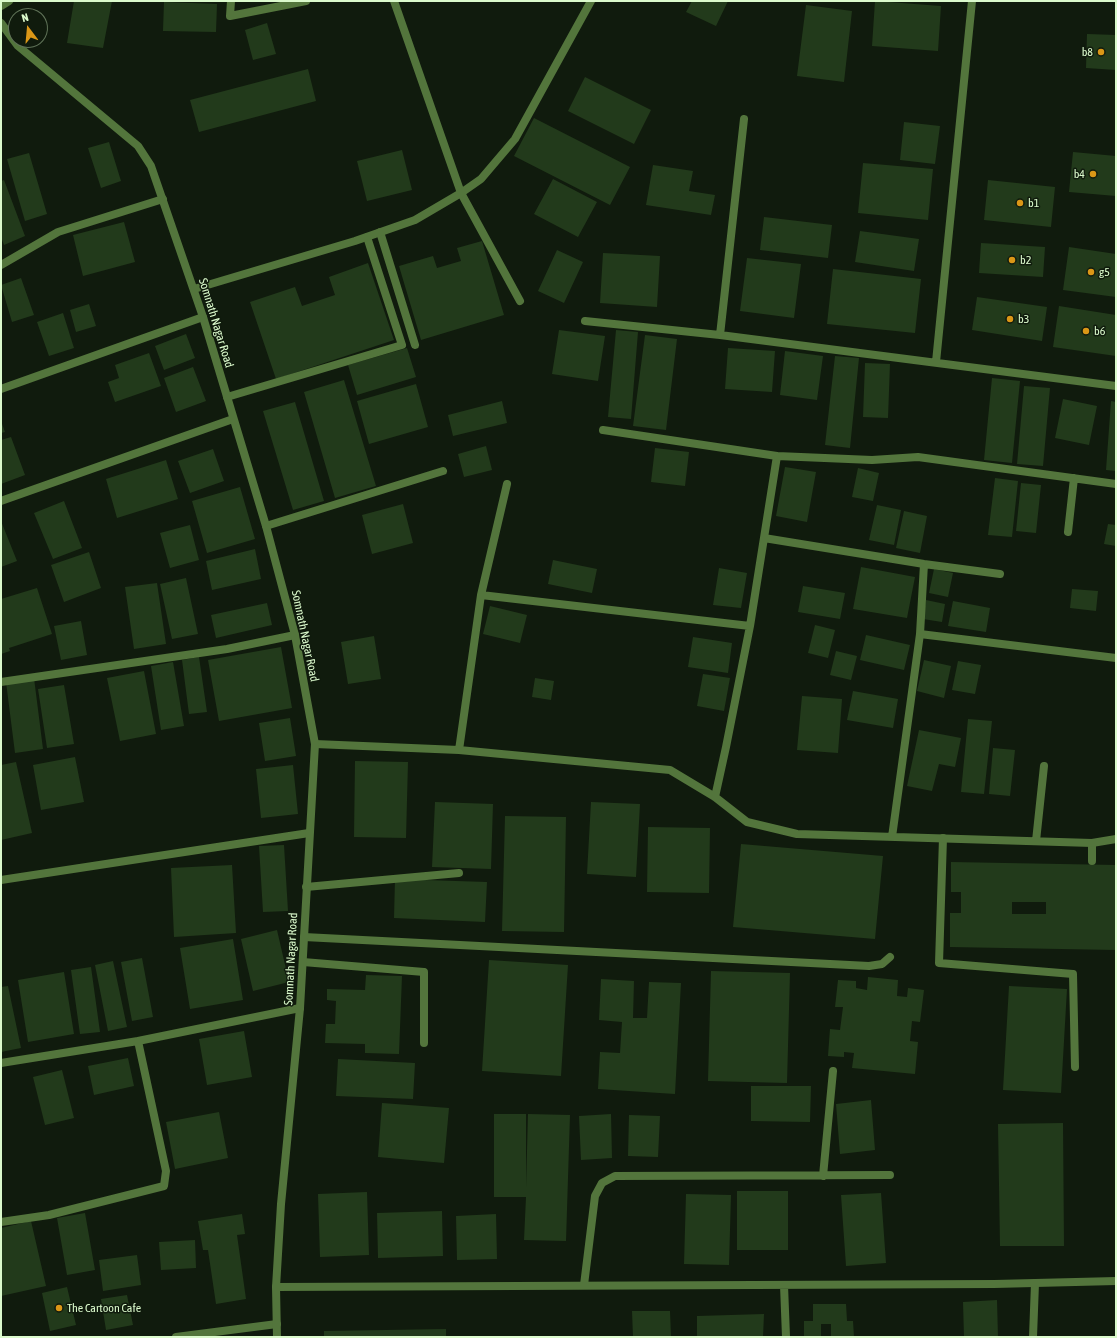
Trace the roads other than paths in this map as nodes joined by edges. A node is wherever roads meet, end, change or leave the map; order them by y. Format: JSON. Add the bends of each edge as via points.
{"nodes":[{"id":1,"x":9,"y":1,"type":"edge"},
{"id":2,"x":232,"y":1,"type":"edge"},
{"id":3,"x":306,"y":1,"type":"edge"},
{"id":4,"x":394,"y":1,"type":"edge"},
{"id":5,"x":592,"y":1,"type":"edge"},
{"id":6,"x":972,"y":1,"type":"edge"},
{"id":7,"x":1,"y":6,"type":"edge"},
{"id":8,"x":1,"y":23,"type":"edge"},
{"id":9,"x":744,"y":118,"type":"dead end"},
{"id":10,"x":461,"y":193,"type":"junction"},
{"id":11,"x":163,"y":199,"type":"junction"},
{"id":12,"x":380,"y":232,"type":"junction"},
{"id":13,"x":367,"y":237,"type":"junction"},
{"id":14,"x":1,"y":265,"type":"edge"},
{"id":15,"x":194,"y":289,"type":"junction"},
{"id":16,"x":520,"y":301,"type":"dead end"},
{"id":17,"x":203,"y":317,"type":"junction"},
{"id":18,"x":585,"y":321,"type":"dead end"},
{"id":19,"x":720,"y":335,"type":"junction"},
{"id":20,"x":414,"y":346,"type":"dead end"},
{"id":21,"x":936,"y":362,"type":"junction"},
{"id":22,"x":1116,"y":386,"type":"edge"},
{"id":23,"x":1,"y":389,"type":"edge"},
{"id":24,"x":226,"y":396,"type":"junction"},
{"id":25,"x":233,"y":419,"type":"junction"},
{"id":26,"x":603,"y":430,"type":"dead end"},
{"id":27,"x":777,"y":456,"type":"junction"},
{"id":28,"x":443,"y":471,"type":"dead end"},
{"id":29,"x":1074,"y":478,"type":"junction"},
{"id":30,"x":507,"y":484,"type":"dead end"},
{"id":31,"x":1116,"y":484,"type":"edge"},
{"id":32,"x":1,"y":501,"type":"edge"},
{"id":33,"x":266,"y":526,"type":"junction"},
{"id":34,"x":1068,"y":532,"type":"dead end"},
{"id":35,"x":764,"y":538,"type":"junction"},
{"id":36,"x":924,"y":564,"type":"junction"},
{"id":37,"x":1000,"y":574,"type":"dead end"},
{"id":38,"x":481,"y":595,"type":"junction"},
{"id":39,"x":750,"y":626,"type":"junction"},
{"id":40,"x":920,"y":634,"type":"junction"},
{"id":41,"x":295,"y":635,"type":"junction"},
{"id":42,"x":1116,"y":658,"type":"edge"},
{"id":43,"x":1,"y":682,"type":"edge"},
{"id":44,"x":315,"y":744,"type":"junction"},
{"id":45,"x":459,"y":750,"type":"junction"},
{"id":46,"x":1044,"y":766,"type":"dead end"},
{"id":47,"x":715,"y":796,"type":"junction"},
{"id":48,"x":308,"y":833,"type":"junction"},
{"id":49,"x":892,"y":837,"type":"junction"},
{"id":50,"x":943,"y":838,"type":"junction"},
{"id":51,"x":1116,"y":839,"type":"edge"},
{"id":52,"x":1036,"y":841,"type":"junction"},
{"id":53,"x":1092,"y":843,"type":"junction"},
{"id":54,"x":1092,"y":861,"type":"dead end"},
{"id":55,"x":459,"y":873,"type":"dead end"},
{"id":56,"x":1,"y":880,"type":"edge"},
{"id":57,"x":306,"y":887,"type":"junction"},
{"id":58,"x":304,"y":937,"type":"junction"},
{"id":59,"x":890,"y":957,"type":"dead end"},
{"id":60,"x":303,"y":962,"type":"junction"},
{"id":61,"x":300,"y":1008,"type":"junction"},
{"id":62,"x":138,"y":1041,"type":"junction"},
{"id":63,"x":424,"y":1043,"type":"dead end"},
{"id":64,"x":1,"y":1063,"type":"edge"},
{"id":65,"x":1075,"y":1067,"type":"dead end"},
{"id":66,"x":833,"y":1070,"type":"dead end"},
{"id":67,"x":890,"y":1175,"type":"dead end"},
{"id":68,"x":822,"y":1176,"type":"junction"},
{"id":69,"x":1,"y":1222,"type":"edge"},
{"id":70,"x":1116,"y":1281,"type":"edge"},
{"id":71,"x":1035,"y":1283,"type":"junction"},
{"id":72,"x":584,"y":1285,"type":"junction"},
{"id":73,"x":784,"y":1285,"type":"junction"},
{"id":74,"x":276,"y":1287,"type":"junction"},
{"id":75,"x":276,"y":1324,"type":"junction"},
{"id":76,"x":176,"y":1337,"type":"edge"},
{"id":77,"x":277,"y":1337,"type":"edge"},
{"id":78,"x":786,"y":1337,"type":"edge"},
{"id":79,"x":1033,"y":1337,"type":"edge"}],
"edges":[{"from":1,"to":7,"type":"street"},
{"from":2,"to":3,"type":"street","via":[[230,16]]},
{"from":4,"to":10,"type":"street"},
{"from":5,"to":10,"type":"street","via":[[515,139],[481,178]]},
{"from":6,"to":21,"type":"street"},
{"from":8,"to":11,"type":"street","name":"Somnath Nagar Road","via":[[18,46],[138,146],[151,166]]},
{"from":9,"to":19,"type":"street"},
{"from":10,"to":12,"type":"street","via":[[415,220]]},
{"from":10,"to":16,"type":"street"},
{"from":11,"to":14,"type":"street","via":[[58,232]]},
{"from":11,"to":15,"type":"street","name":"Somnath Nagar Road"},
{"from":12,"to":13,"type":"street"},
{"from":12,"to":20,"type":"street"},
{"from":13,"to":15,"type":"street"},
{"from":13,"to":24,"type":"street","via":[[402,345]]},
{"from":15,"to":17,"type":"street","name":"Somnath Nagar Road"},
{"from":17,"to":23,"type":"street"},
{"from":17,"to":24,"type":"street","name":"Somnath Nagar Road"},
{"from":18,"to":19,"type":"street"},
{"from":19,"to":21,"type":"street"},
{"from":21,"to":22,"type":"street"},
{"from":24,"to":25,"type":"street","name":"Somnath Nagar Road"},
{"from":25,"to":32,"type":"street"},
{"from":25,"to":33,"type":"street","name":"Somnath Nagar Road"},
{"from":26,"to":27,"type":"street"},
{"from":27,"to":29,"type":"street","via":[[872,460],[918,457]]},
{"from":27,"to":35,"type":"street"},
{"from":28,"to":33,"type":"street"},
{"from":29,"to":31,"type":"street"},
{"from":29,"to":34,"type":"street"},
{"from":30,"to":38,"type":"street"},
{"from":33,"to":41,"type":"street","name":"Somnath Nagar Road"},
{"from":35,"to":36,"type":"street"},
{"from":35,"to":39,"type":"street"},
{"from":36,"to":37,"type":"street"},
{"from":36,"to":40,"type":"street"},
{"from":38,"to":39,"type":"street"},
{"from":38,"to":45,"type":"street"},
{"from":39,"to":47,"type":"street"},
{"from":40,"to":42,"type":"street"},
{"from":40,"to":49,"type":"street"},
{"from":41,"to":43,"type":"street","via":[[227,649]]},
{"from":41,"to":44,"type":"street","name":"Somnath Nagar Road"},
{"from":44,"to":45,"type":"street"},
{"from":44,"to":48,"type":"street","name":"Somnath Nagar Road"},
{"from":45,"to":47,"type":"street","via":[[670,770]]},
{"from":46,"to":52,"type":"street"},
{"from":47,"to":49,"type":"street","via":[[747,822],[797,834]]},
{"from":48,"to":56,"type":"street"},
{"from":48,"to":57,"type":"street","name":"Somnath Nagar Road"},
{"from":49,"to":50,"type":"street"},
{"from":50,"to":52,"type":"street"},
{"from":50,"to":65,"type":"street","via":[[939,963],[1073,974]]},
{"from":51,"to":53,"type":"street"},
{"from":52,"to":53,"type":"street"},
{"from":53,"to":54,"type":"street"},
{"from":55,"to":57,"type":"street"},
{"from":57,"to":58,"type":"street","name":"Somnath Nagar Road"},
{"from":58,"to":59,"type":"street","via":[[869,966],[882,964]]},
{"from":58,"to":60,"type":"street","name":"Somnath Nagar Road"},
{"from":60,"to":61,"type":"street","name":"Somnath Nagar Road"},
{"from":60,"to":63,"type":"street","via":[[424,972]]},
{"from":61,"to":62,"type":"street"},
{"from":61,"to":74,"type":"street","name":"Somnath Nagar Road","via":[[281,1204]]},
{"from":62,"to":64,"type":"street"},
{"from":62,"to":69,"type":"street","via":[[166,1171],[164,1186],[49,1215]]},
{"from":66,"to":68,"type":"street"},
{"from":67,"to":68,"type":"street"},
{"from":68,"to":72,"type":"street","via":[[615,1176],[602,1183],[595,1196]]},
{"from":70,"to":71,"type":"street"},
{"from":71,"to":73,"type":"street"},
{"from":71,"to":79,"type":"street"},
{"from":72,"to":73,"type":"street"},
{"from":72,"to":74,"type":"street"},
{"from":73,"to":78,"type":"street"},
{"from":74,"to":75,"type":"street","name":"Somnath Nagar Road"},
{"from":75,"to":76,"type":"street"},
{"from":75,"to":77,"type":"street","name":"Somnath Nagar Road"}]}
